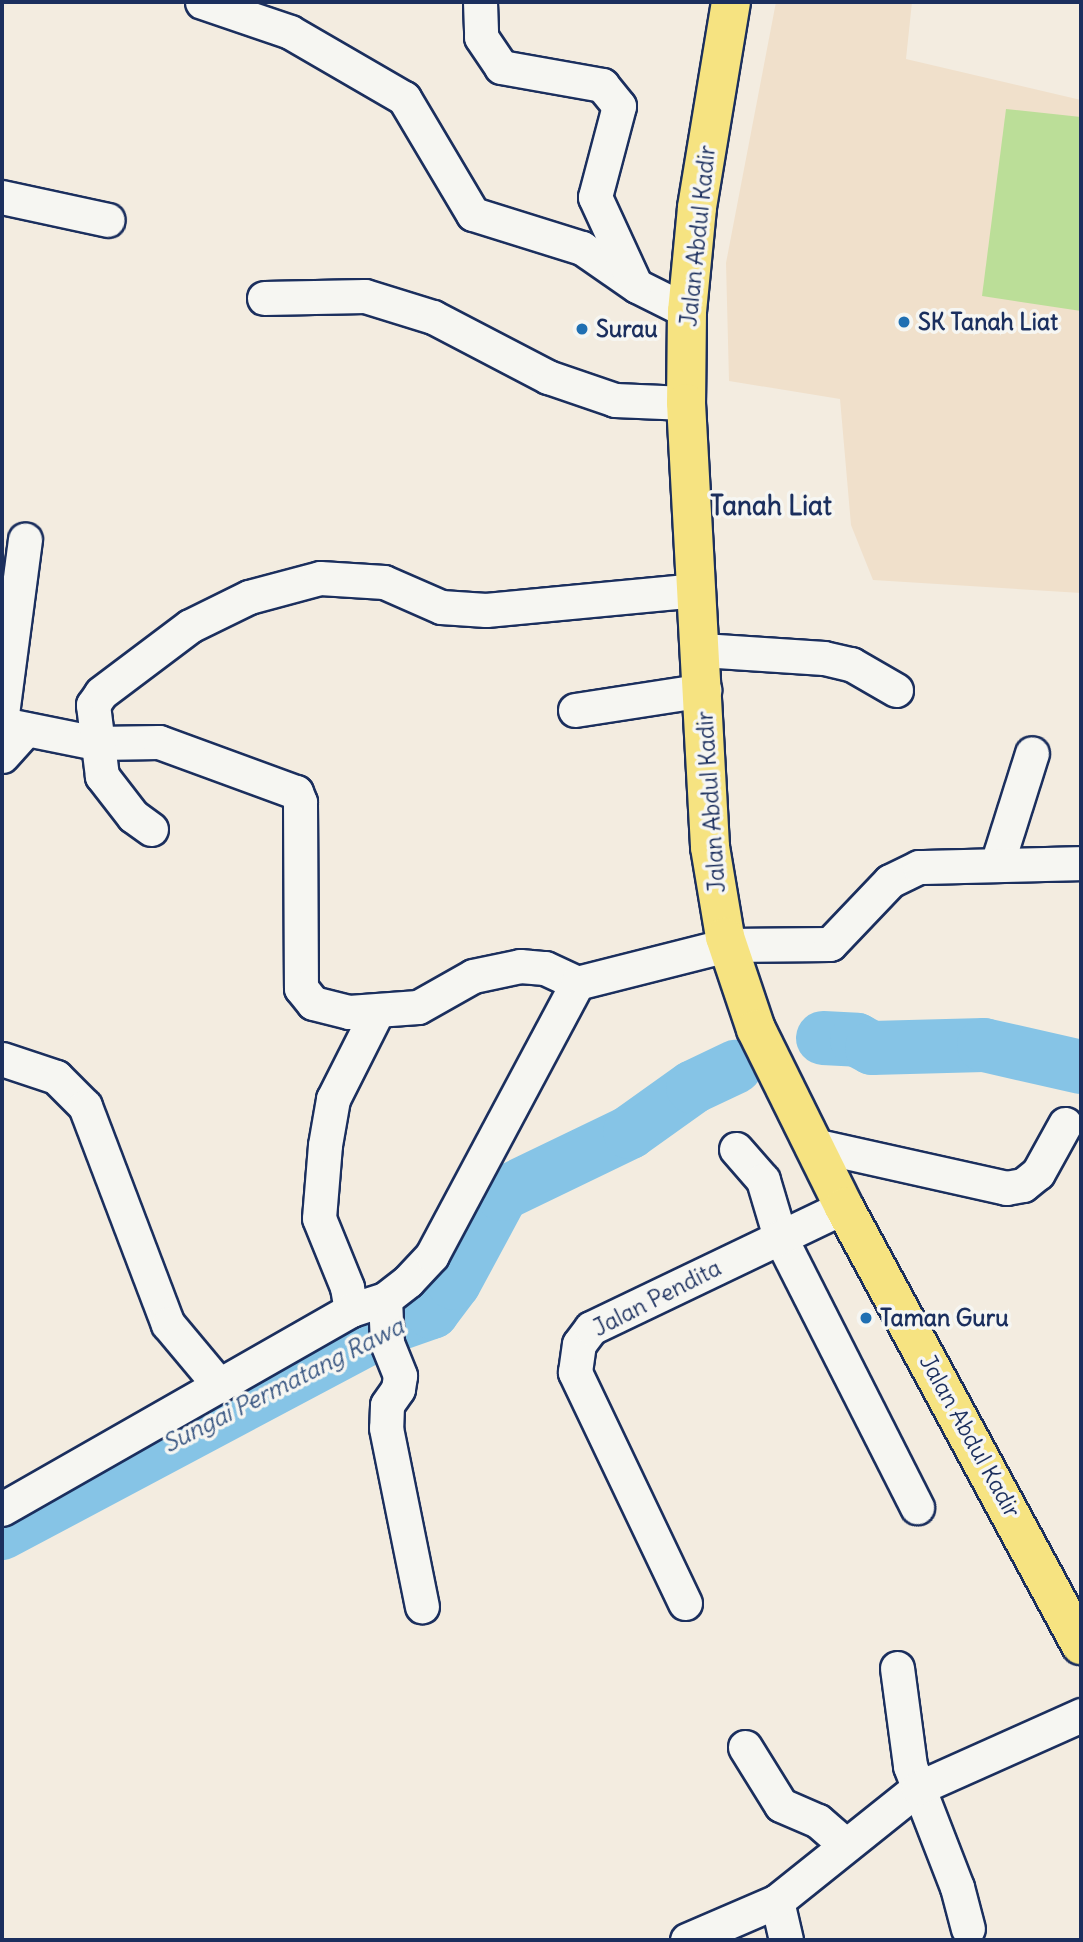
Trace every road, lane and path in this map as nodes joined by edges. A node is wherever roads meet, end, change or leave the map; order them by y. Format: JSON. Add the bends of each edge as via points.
{"nodes":[{"id":1,"x":202,"y":2,"type":"edge"},
{"id":2,"x":480,"y":2,"type":"edge"},
{"id":3,"x":730,"y":2,"type":"edge"},
{"id":4,"x":2,"y":197,"type":"edge"},
{"id":5,"x":108,"y":220,"type":"dead end"},
{"id":6,"x":636,"y":286,"type":"junction"},
{"id":7,"x":264,"y":298,"type":"dead end"},
{"id":8,"x":687,"y":311,"type":"junction"},
{"id":9,"x":686,"y":403,"type":"junction"},
{"id":10,"x":25,"y":540,"type":"dead end"},
{"id":11,"x":696,"y":590,"type":"junction"},
{"id":12,"x":702,"y":650,"type":"junction"},
{"id":13,"x":704,"y":690,"type":"junction"},
{"id":14,"x":895,"y":690,"type":"dead end"},
{"id":15,"x":575,"y":710,"type":"dead end"},
{"id":16,"x":10,"y":723,"type":"edge"},
{"id":17,"x":96,"y":743,"type":"junction"},
{"id":18,"x":1032,"y":753,"type":"dead end"},
{"id":19,"x":2,"y":756,"type":"edge"},
{"id":20,"x":151,"y":829,"type":"dead end"},
{"id":21,"x":1081,"y":863,"type":"edge"},
{"id":22,"x":997,"y":864,"type":"junction"},
{"id":23,"x":727,"y":945,"type":"junction"},
{"id":24,"x":577,"y":983,"type":"junction"},
{"id":25,"x":377,"y":1012,"type":"junction"},
{"id":26,"x":2,"y":1059,"type":"edge"},
{"id":27,"x":1065,"y":1124,"type":"dead end"},
{"id":28,"x":814,"y":1145,"type":"junction"},
{"id":29,"x":736,"y":1149,"type":"dead end"},
{"id":30,"x":844,"y":1207,"type":"junction"},
{"id":31,"x":779,"y":1237,"type":"junction"},
{"id":32,"x":351,"y":1310,"type":"junction"},
{"id":33,"x":386,"y":1318,"type":"junction"},
{"id":34,"x":219,"y":1385,"type":"junction"},
{"id":35,"x":917,"y":1507,"type":"dead end"},
{"id":36,"x":2,"y":1509,"type":"edge"},
{"id":37,"x":685,"y":1603,"type":"dead end"},
{"id":38,"x":422,"y":1606,"type":"dead end"},
{"id":39,"x":1081,"y":1645,"type":"edge"},
{"id":40,"x":897,"y":1668,"type":"dead end"},
{"id":41,"x":1081,"y":1715,"type":"edge"},
{"id":42,"x":745,"y":1747,"type":"dead end"},
{"id":43,"x":918,"y":1788,"type":"junction"},
{"id":44,"x":844,"y":1844,"type":"junction"},
{"id":45,"x":778,"y":1901,"type":"junction"},
{"id":46,"x":968,"y":1929,"type":"dead end"},
{"id":47,"x":687,"y":1940,"type":"edge"},
{"id":48,"x":786,"y":1940,"type":"edge"}],
"edges":[{"from":1,"to":6,"type":"street","via":[[290,32],[404,98],[473,214],[582,248]]},
{"from":2,"to":6,"type":"street","via":[[481,37],[501,67],[602,85],[619,106],[595,197]]},
{"from":3,"to":8,"type":"main road","name":"Jalan Abdul Kadir","via":[[696,208]]},
{"from":4,"to":5,"type":"street"},
{"from":6,"to":8,"type":"street"},
{"from":7,"to":9,"type":"street","via":[[365,296],[433,317],[548,377],[615,400]]},
{"from":8,"to":9,"type":"main road","name":"Jalan Abdul Kadir"},
{"from":9,"to":11,"type":"main road","name":"Jalan Abdul Kadir"},
{"from":10,"to":16,"type":"street"},
{"from":11,"to":12,"type":"main road","name":"Jalan Abdul Kadir"},
{"from":11,"to":17,"type":"street","via":[[486,610],[441,607],[384,582],[320,579],[297,584],[249,597],[190,626],[101,693],[93,705]]},
{"from":12,"to":13,"type":"main road","name":"Jalan Abdul Kadir"},
{"from":12,"to":14,"type":"street","via":[[824,658],[851,664]]},
{"from":13,"to":15,"type":"street"},
{"from":13,"to":23,"type":"main road","name":"Jalan Abdul Kadir","via":[[710,846]]},
{"from":16,"to":17,"type":"street"},
{"from":16,"to":19,"type":"street"},
{"from":17,"to":20,"type":"street","via":[[102,776],[133,816]]},
{"from":17,"to":25,"type":"street","via":[[159,742],[296,792],[300,802],[301,988],[313,1003],[337,1010]]},
{"from":18,"to":22,"type":"street"},
{"from":21,"to":22,"type":"street"},
{"from":22,"to":23,"type":"street","via":[[909,869],[890,881],[830,944]]},
{"from":23,"to":24,"type":"street"},
{"from":23,"to":28,"type":"main road","name":"Jalan Abdul Kadir","via":[[756,1029]]},
{"from":24,"to":25,"type":"street","via":[[545,968],[502,968],[473,975],[418,1007]]},
{"from":24,"to":33,"type":"street","via":[[432,1255]]},
{"from":25,"to":32,"type":"street","via":[[333,1099],[326,1135],[319,1218],[347,1287]]},
{"from":26,"to":34,"type":"street","via":[[56,1077],[85,1105],[168,1324]]},
{"from":27,"to":28,"type":"street","via":[[1038,1173],[1023,1185],[1006,1188]]},
{"from":28,"to":30,"type":"main road","name":"Jalan Abdul Kadir"},
{"from":29,"to":31,"type":"street","via":[[763,1180]]},
{"from":30,"to":31,"type":"street","name":"Jalan Pendita"},
{"from":30,"to":39,"type":"main road","name":"Jalan Abdul Kadir"},
{"from":31,"to":35,"type":"street"},
{"from":31,"to":37,"type":"street","name":"Jalan Pendita","via":[[591,1328],[575,1355],[575,1372]]},
{"from":32,"to":33,"type":"street"},
{"from":32,"to":34,"type":"street"},
{"from":33,"to":38,"type":"street","via":[[400,1376],[387,1405],[386,1428]]},
{"from":34,"to":36,"type":"street"},
{"from":40,"to":43,"type":"street","via":[[910,1766]]},
{"from":41,"to":43,"type":"street"},
{"from":42,"to":44,"type":"street","via":[[781,1805],[818,1821]]},
{"from":43,"to":44,"type":"street"},
{"from":43,"to":46,"type":"street","via":[[957,1887]]},
{"from":44,"to":45,"type":"street"},
{"from":45,"to":47,"type":"street"},
{"from":45,"to":48,"type":"street"}]}
